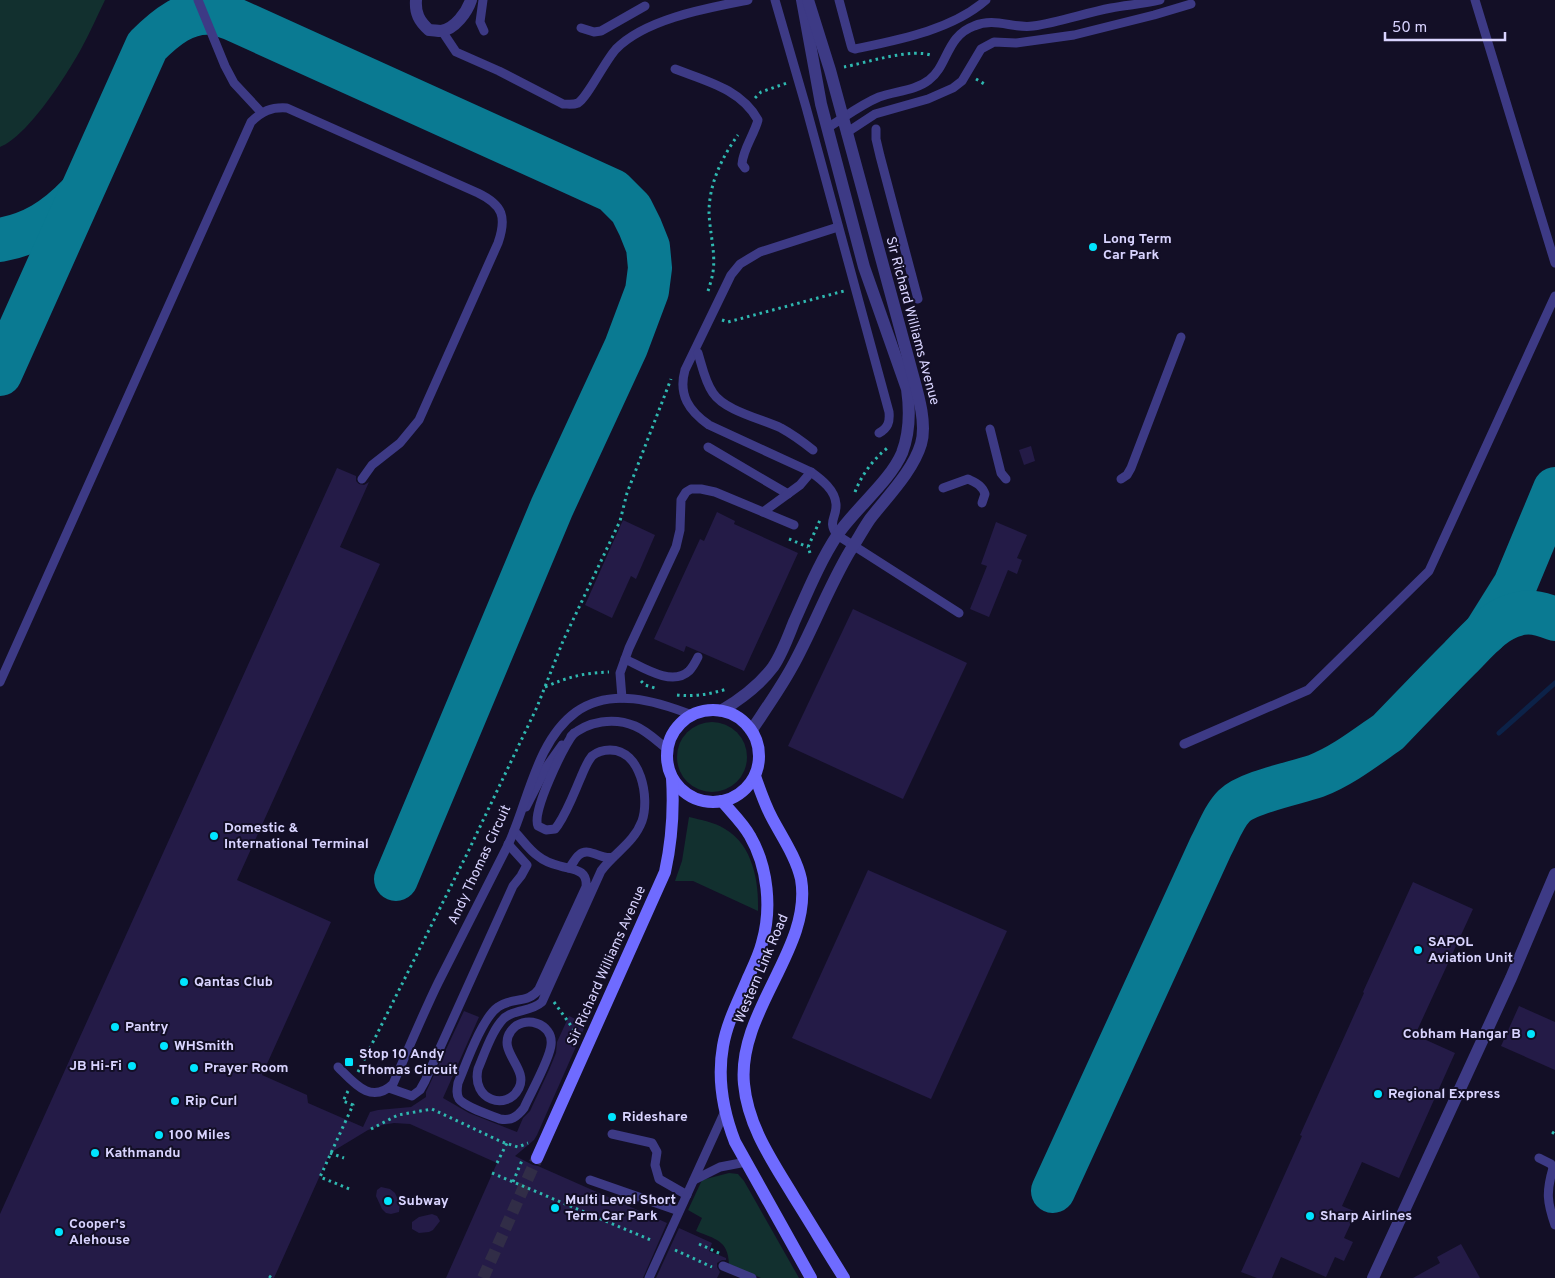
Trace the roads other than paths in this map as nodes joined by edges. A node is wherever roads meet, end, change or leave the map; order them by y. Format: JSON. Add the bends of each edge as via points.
{"nodes":[{"id":1,"x":198,"y":0,"type":"edge"},
{"id":2,"x":416,"y":0,"type":"edge"},
{"id":3,"x":471,"y":0,"type":"edge"},
{"id":4,"x":483,"y":0,"type":"edge"},
{"id":5,"x":748,"y":0,"type":"edge"},
{"id":6,"x":775,"y":0,"type":"edge"},
{"id":7,"x":802,"y":0,"type":"edge"},
{"id":8,"x":808,"y":0,"type":"edge"},
{"id":9,"x":839,"y":0,"type":"edge"},
{"id":10,"x":986,"y":0,"type":"edge"},
{"id":11,"x":1160,"y":0,"type":"edge"},
{"id":12,"x":1475,"y":0,"type":"edge"},
{"id":13,"x":1191,"y":4,"type":"dead end"},
{"id":14,"x":645,"y":6,"type":"dead end"},
{"id":15,"x":581,"y":28,"type":"dead end"},
{"id":16,"x":442,"y":30,"type":"junction"},
{"id":17,"x":484,"y":31,"type":"dead end"},
{"id":18,"x":675,"y":69,"type":"dead end"},
{"id":19,"x":261,"y":112,"type":"junction"},
{"id":20,"x":842,"y":119,"type":"junction"},
{"id":21,"x":828,"y":128,"type":"junction"},
{"id":22,"x":876,"y":129,"type":"dead end"},
{"id":23,"x":846,"y":133,"type":"junction"},
{"id":24,"x":745,"y":168,"type":"dead end"},
{"id":25,"x":838,"y":227,"type":"junction"},
{"id":26,"x":1555,"y":262,"type":"edge"},
{"id":27,"x":1555,"y":296,"type":"edge"},
{"id":28,"x":918,"y":299,"type":"dead end"},
{"id":29,"x":1182,"y":337,"type":"dead end"},
{"id":30,"x":698,"y":353,"type":"dead end"},
{"id":31,"x":990,"y":429,"type":"dead end"},
{"id":32,"x":879,"y":433,"type":"dead end"},
{"id":33,"x":708,"y":447,"type":"dead end"},
{"id":34,"x":813,"y":450,"type":"dead end"},
{"id":35,"x":811,"y":472,"type":"junction"},
{"id":36,"x":362,"y":479,"type":"dead end"},
{"id":37,"x":1006,"y":479,"type":"dead end"},
{"id":38,"x":1121,"y":479,"type":"dead end"},
{"id":39,"x":943,"y":488,"type":"dead end"},
{"id":40,"x":788,"y":494,"type":"junction"},
{"id":41,"x":982,"y":503,"type":"dead end"},
{"id":42,"x":763,"y":512,"type":"junction"},
{"id":43,"x":794,"y":525,"type":"dead end"},
{"id":44,"x":837,"y":535,"type":"junction"},
{"id":45,"x":854,"y":545,"type":"junction"},
{"id":46,"x":958,"y":613,"type":"dead end"},
{"id":47,"x":698,"y":657,"type":"dead end"},
{"id":48,"x":625,"y":659,"type":"junction"},
{"id":49,"x":0,"y":682,"type":"edge"},
{"id":50,"x":622,"y":698,"type":"junction"},
{"id":51,"x":721,"y":711,"type":"junction"},
{"id":52,"x":692,"y":715,"type":"junction"},
{"id":53,"x":751,"y":731,"type":"junction"},
{"id":54,"x":574,"y":733,"type":"junction"},
{"id":55,"x":1184,"y":744,"type":"dead end"},
{"id":56,"x":667,"y":750,"type":"junction"},
{"id":57,"x":755,"y":776,"type":"junction"},
{"id":58,"x":672,"y":778,"type":"junction"},
{"id":59,"x":722,"y":801,"type":"junction"},
{"id":60,"x":520,"y":818,"type":"junction"},
{"id":61,"x":514,"y":831,"type":"junction"},
{"id":62,"x":508,"y":844,"type":"junction"},
{"id":63,"x":613,"y":857,"type":"junction"},
{"id":64,"x":570,"y":868,"type":"junction"},
{"id":65,"x":1555,"y":874,"type":"edge"},
{"id":66,"x":338,"y":1067,"type":"dead end"},
{"id":67,"x":389,"y":1088,"type":"junction"},
{"id":68,"x":725,"y":1111,"type":"junction"},
{"id":69,"x":612,"y":1134,"type":"dead end"},
{"id":70,"x":537,"y":1158,"type":"tunnel mouth"},
{"id":71,"x":1539,"y":1158,"type":"dead end"},
{"id":72,"x":746,"y":1162,"type":"junction"},
{"id":73,"x":590,"y":1180,"type":"dead end"},
{"id":74,"x":694,"y":1180,"type":"junction"},
{"id":75,"x":687,"y":1195,"type":"junction"},
{"id":76,"x":679,"y":1211,"type":"junction"},
{"id":77,"x":1555,"y":1225,"type":"edge"},
{"id":78,"x":719,"y":1267,"type":"road end"},
{"id":79,"x":649,"y":1278,"type":"edge"},
{"id":80,"x":752,"y":1278,"type":"edge"},
{"id":81,"x":810,"y":1278,"type":"edge"},
{"id":82,"x":844,"y":1278,"type":"edge"},
{"id":83,"x":1373,"y":1278,"type":"edge"}],
"edges":[{"from":1,"to":19,"type":"lane","via":[[234,83]]},
{"from":2,"to":16,"type":"street","via":[[420,21],[429,30]]},
{"from":3,"to":16,"type":"street","via":[[460,19]]},
{"from":4,"to":17,"type":"lane","via":[[480,22]]},
{"from":5,"to":16,"type":"lane","via":[[657,23],[640,31],[616,50],[584,97],[572,104],[563,104],[456,52]]},
{"from":6,"to":25,"type":"lane"},
{"from":7,"to":21,"type":"street","name":"Sir Richard Williams Avenue","via":[[814,75]]},
{"from":8,"to":20,"type":"street","name":"Sir Richard Williams Avenue"},
{"from":9,"to":10,"type":"lane","via":[[852,48],[855,49],[942,26],[968,14]]},
{"from":11,"to":20,"type":"lane","via":[[1032,26],[981,23],[961,33],[925,84],[867,102]]},
{"from":12,"to":26,"type":"lane"},
{"from":13,"to":23,"type":"lane","via":[[1074,34],[1016,43],[994,42],[981,49],[957,85],[943,94],[875,114]]},
{"from":14,"to":15,"type":"lane","via":[[602,32]]},
{"from":18,"to":24,"type":"lane","via":[[732,92],[758,120],[742,156]]},
{"from":19,"to":36,"type":"lane","via":[[288,108],[486,197],[499,208],[503,220],[498,243],[419,420]]},
{"from":19,"to":49,"type":"lane","via":[[251,122]]},
{"from":20,"to":21,"type":"lane"},
{"from":20,"to":23,"type":"street","name":"Sir Richard Williams Avenue"},
{"from":21,"to":44,"type":"street","name":"Sir Richard Williams Avenue","via":[[864,267],[907,389],[909,405],[907,436],[898,461]]},
{"from":22,"to":28,"type":"lane","via":[[880,156]]},
{"from":23,"to":45,"type":"street","name":"Sir Richard Williams Avenue","via":[[909,362],[923,428],[914,460]]},
{"from":25,"to":32,"type":"lane","via":[[889,412],[886,430]]},
{"from":25,"to":35,"type":"lane","via":[[760,252],[740,264],[731,275],[682,382],[691,409],[709,425]]},
{"from":27,"to":55,"type":"lane","via":[[1429,571],[1308,690]]},
{"from":29,"to":38,"type":"lane","via":[[1131,468]]},
{"from":30,"to":34,"type":"lane","via":[[708,384],[719,400],[784,430]]},
{"from":31,"to":37,"type":"lane"},
{"from":33,"to":40,"type":"lane"},
{"from":35,"to":40,"type":"lane"},
{"from":35,"to":44,"type":"lane","via":[[834,495],[836,504],[832,523]]},
{"from":39,"to":41,"type":"lane","via":[[968,479],[983,489]]},
{"from":40,"to":42,"type":"lane"},
{"from":42,"to":43,"type":"lane"},
{"from":42,"to":48,"type":"lane","via":[[715,492],[702,489],[686,492],[681,500],[676,547]]},
{"from":44,"to":45,"type":"lane"},
{"from":44,"to":51,"type":"street","name":"Sir Richard Williams Avenue","via":[[774,665],[751,691]]},
{"from":45,"to":46,"type":"lane"},
{"from":45,"to":53,"type":"street","name":"Sir Richard Williams Avenue","via":[[791,669]]},
{"from":47,"to":48,"type":"lane","via":[[682,676],[670,677]]},
{"from":48,"to":50,"type":"lane","via":[[620,673]]},
{"from":50,"to":52,"type":"lane","name":"Andy Thomas Circuit","via":[[654,702]]},
{"from":50,"to":60,"type":"lane","name":"Andy Thomas Circuit","via":[[585,706],[564,722],[546,749]]},
{"from":51,"to":52,"type":"street"},
{"from":51,"to":53,"type":"street","via":[[733,715]]},
{"from":52,"to":56,"type":"street","via":[[680,724]]},
{"from":53,"to":57,"type":"street","via":[[757,743]]},
{"from":54,"to":56,"type":"lane","via":[[600,722],[625,723],[636,726]]},
{"from":54,"to":60,"type":"lane","via":[[554,754]]},
{"from":54,"to":63,"type":"lane","via":[[558,760],[536,822],[546,830],[555,829],[592,757],[598,752],[619,752],[627,756],[637,769],[645,803],[637,834]]},
{"from":56,"to":58,"type":"street"},
{"from":57,"to":59,"type":"street","via":[[734,797]]},
{"from":57,"to":82,"type":"street","name":"Western Link Road","via":[[770,816],[797,866],[802,901],[801,916],[791,943],[752,1028],[744,1083],[748,1107],[758,1137]]},
{"from":58,"to":59,"type":"street","via":[[693,798],[707,802]]},
{"from":58,"to":70,"type":"street","name":"Sir Richard Williams Avenue","via":[[673,818],[665,872]]},
{"from":59,"to":68,"type":"street","name":"Western Link Road","via":[[744,826],[755,846],[763,869],[767,905],[761,946],[723,1045],[721,1093]]},
{"from":60,"to":61,"type":"lane","name":"Andy Thomas Circuit"},
{"from":61,"to":62,"type":"lane","name":"Andy Thomas Circuit"},
{"from":61,"to":64,"type":"lane","via":[[540,858]]},
{"from":62,"to":67,"type":"lane","name":"Andy Thomas Circuit"},
{"from":62,"to":67,"type":"lane","via":[[527,865],[513,886],[426,1081],[412,1096]]},
{"from":63,"to":64,"type":"lane","via":[[606,859],[583,852]]},
{"from":63,"to":64,"type":"lane","via":[[598,878],[542,1002],[535,1008],[504,1018],[478,1069],[476,1077],[481,1092],[489,1098],[504,1100],[516,1092],[521,1080],[508,1048],[512,1030],[522,1023],[537,1022],[550,1037],[549,1053],[524,1108],[513,1118],[500,1119],[463,1103],[456,1091],[458,1083],[491,1013],[504,1003],[533,996],[542,983],[586,887],[584,874]]},
{"from":65,"to":83,"type":"street","via":[[1507,987]]},
{"from":66,"to":67,"type":"lane","via":[[363,1089],[379,1093]]},
{"from":68,"to":72,"type":"street","name":"Western Link Road","via":[[735,1142]]},
{"from":68,"to":74,"type":"lane"},
{"from":69,"to":75,"type":"lane","via":[[652,1143],[657,1152],[655,1165],[659,1179]]},
{"from":71,"to":77,"type":"lane","via":[[1553,1168],[1547,1186]]},
{"from":72,"to":74,"type":"lane","via":[[720,1167]]},
{"from":72,"to":81,"type":"street","name":"Western Link Road"},
{"from":73,"to":76,"type":"lane"},
{"from":74,"to":75,"type":"lane"},
{"from":75,"to":76,"type":"lane"},
{"from":76,"to":79,"type":"lane"},
{"from":78,"to":80,"type":"lane"}]}
